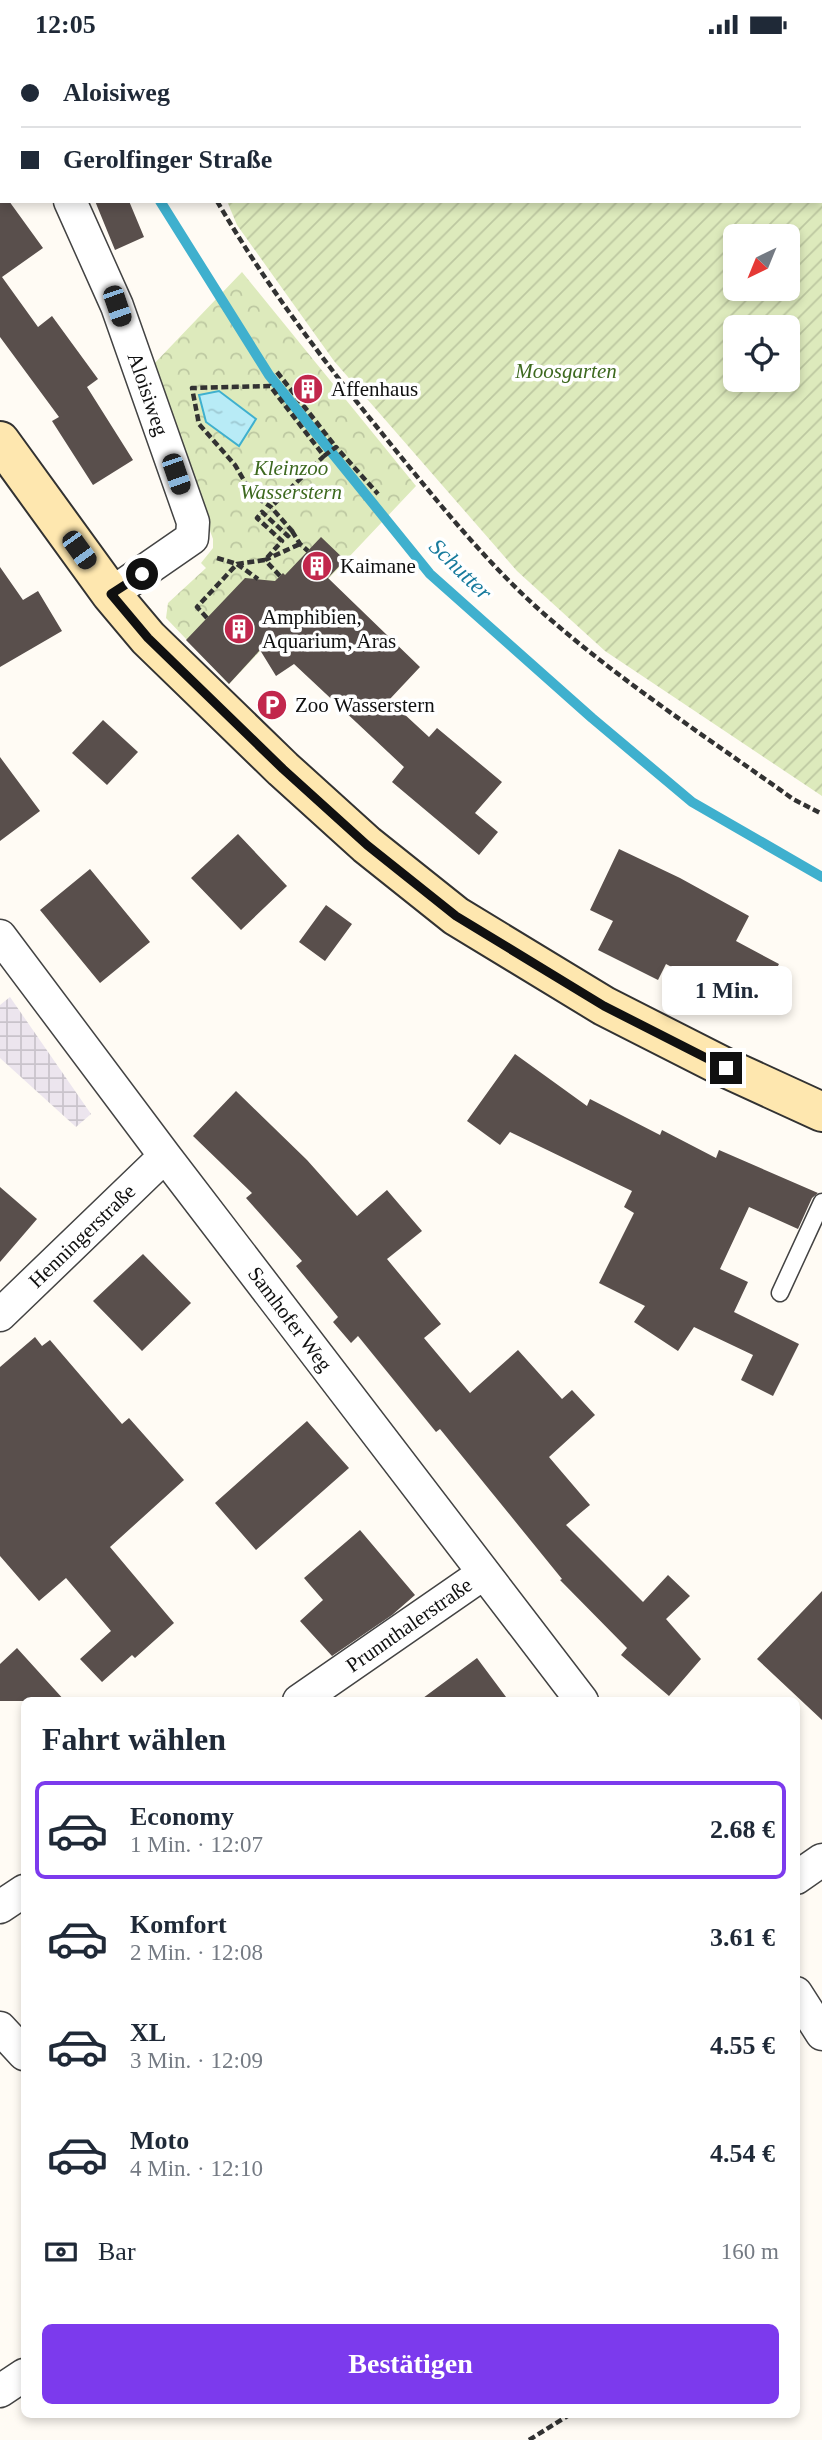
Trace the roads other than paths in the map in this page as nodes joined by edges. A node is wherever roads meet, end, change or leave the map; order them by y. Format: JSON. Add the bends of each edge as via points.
{"nodes":[{"id":1,"x":71,"y":203,"type":"edge"},
{"id":2,"x":0,"y":441,"type":"edge"},
{"id":3,"x":111,"y":594,"type":"junction"},
{"id":4,"x":0,"y":936,"type":"edge"},
{"id":5,"x":822,"y":1112,"type":"edge"},
{"id":6,"x":165,"y":1156,"type":"junction"},
{"id":7,"x":822,"y":1202,"type":"edge"},
{"id":8,"x":780,"y":1293,"type":"dead end"},
{"id":9,"x":0,"y":1315,"type":"edge"},
{"id":10,"x":484,"y":1573,"type":"junction"},
{"id":11,"x":305,"y":1697,"type":"edge"},
{"id":12,"x":579,"y":1697,"type":"edge"},
{"id":13,"x":822,"y":1860,"type":"edge"},
{"id":14,"x":800,"y":1875,"type":"edge"},
{"id":15,"x":21,"y":1893,"type":"edge"},
{"id":16,"x":0,"y":1907,"type":"edge"},
{"id":17,"x":800,"y":1999,"type":"edge"},
{"id":18,"x":0,"y":2028,"type":"edge"},
{"id":19,"x":822,"y":2033,"type":"edge"},
{"id":20,"x":21,"y":2051,"type":"edge"},
{"id":21,"x":21,"y":2377,"type":"edge"},
{"id":22,"x":0,"y":2391,"type":"edge"}],
"edges":[{"from":1,"to":3,"type":"street","name":"Aloisiweg","via":[[117,306],[192,522],[192,538]]},
{"from":2,"to":3,"type":"street"},
{"from":3,"to":5,"type":"street","via":[[148,638],[283,769],[367,845],[456,916],[604,1006]]},
{"from":4,"to":6,"type":"street","name":"Samhofer Weg"},
{"from":6,"to":9,"type":"street","name":"Henningerstraße"},
{"from":6,"to":10,"type":"street","name":"Samhofer Weg"},
{"from":7,"to":8,"type":"lane"},
{"from":10,"to":11,"type":"street","name":"Prunnthalerstraße"},
{"from":10,"to":12,"type":"street","name":"Samhofer Weg"},
{"from":13,"to":14,"type":"street"},
{"from":15,"to":16,"type":"street"},
{"from":17,"to":19,"type":"street"},
{"from":18,"to":20,"type":"street"},
{"from":21,"to":22,"type":"street"}]}
